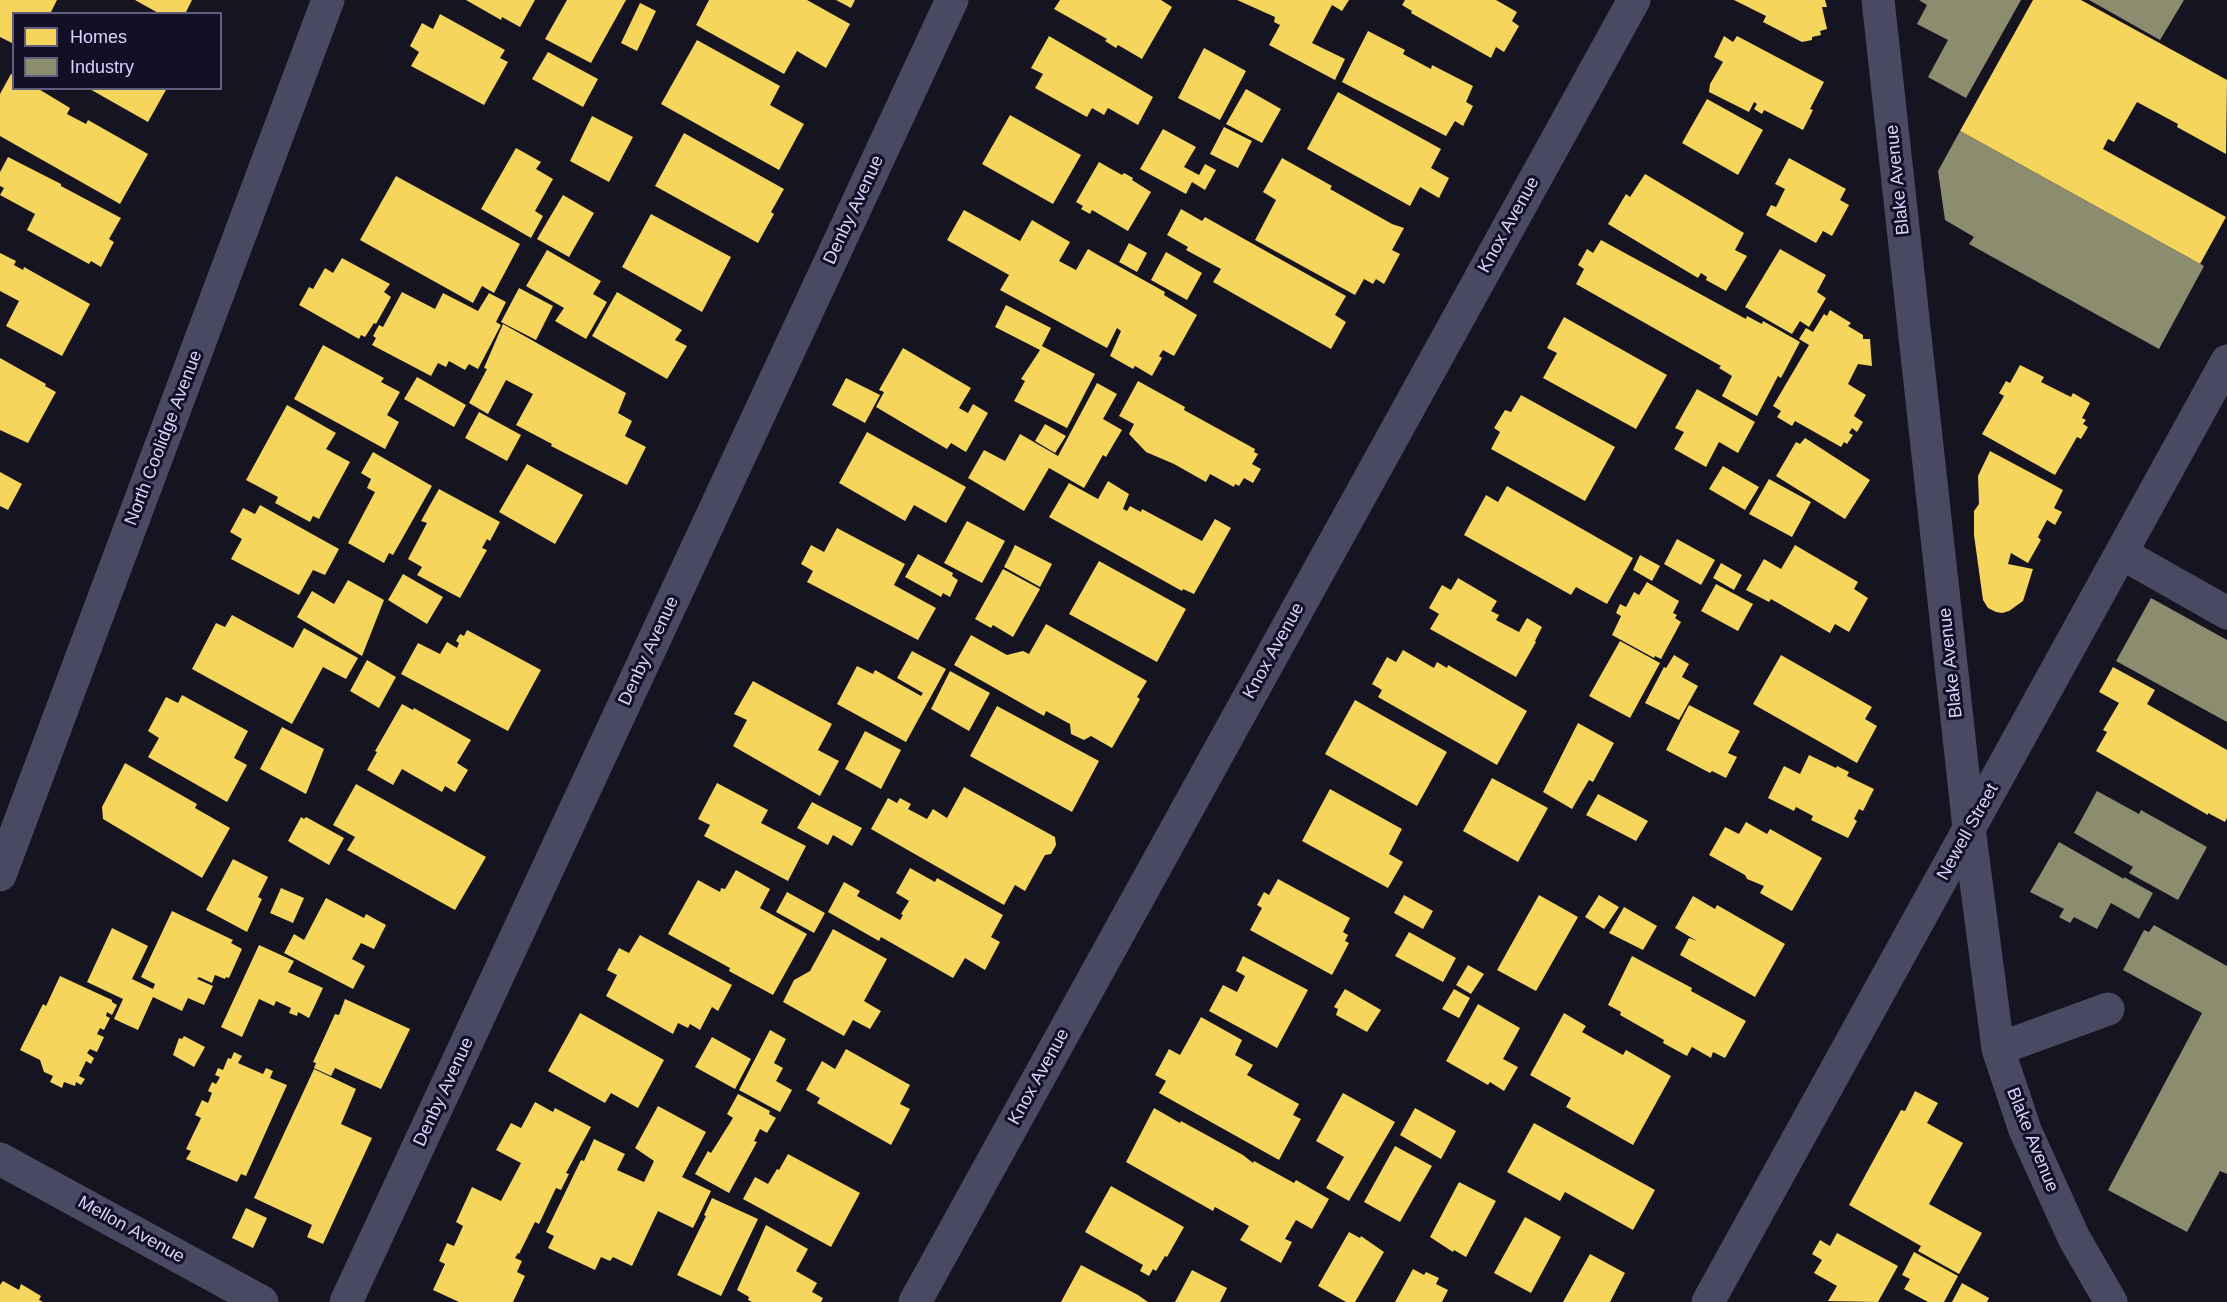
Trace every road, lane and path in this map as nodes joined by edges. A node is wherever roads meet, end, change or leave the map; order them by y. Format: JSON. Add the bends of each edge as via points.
{"nodes":[{"id":1,"x":328,"y":0,"type":"edge"},
{"id":2,"x":952,"y":0,"type":"edge"},
{"id":3,"x":1634,"y":0,"type":"edge"},
{"id":4,"x":1878,"y":0,"type":"edge"},
{"id":5,"x":2222,"y":380,"type":"edge"},
{"id":6,"x":2121,"y":553,"type":"junction"},
{"id":7,"x":2227,"y":613,"type":"edge"},
{"id":8,"x":1969,"y":828,"type":"junction"},
{"id":9,"x":0,"y":875,"type":"edge"},
{"id":10,"x":2108,"y":1009,"type":"dead end"},
{"id":11,"x":1998,"y":1048,"type":"junction"},
{"id":12,"x":0,"y":1159,"type":"edge"},
{"id":13,"x":262,"y":1302,"type":"edge"},
{"id":14,"x":346,"y":1302,"type":"edge"},
{"id":15,"x":915,"y":1302,"type":"edge"},
{"id":16,"x":1708,"y":1302,"type":"edge"},
{"id":17,"x":2111,"y":1302,"type":"edge"}],
"edges":[{"from":1,"to":9,"type":"street","name":"North Coolidge Avenue"},
{"from":2,"to":14,"type":"street","name":"Denby Avenue"},
{"from":3,"to":15,"type":"street","name":"Knox Avenue"},
{"from":4,"to":8,"type":"street","name":"Blake Avenue"},
{"from":5,"to":6,"type":"street","name":"Newell Street"},
{"from":6,"to":7,"type":"street"},
{"from":6,"to":8,"type":"street","name":"Newell Street"},
{"from":8,"to":11,"type":"street","name":"Blake Avenue"},
{"from":8,"to":16,"type":"street","name":"Newell Street"},
{"from":10,"to":11,"type":"street"},
{"from":11,"to":17,"type":"street","name":"Blake Avenue","via":[[2025,1130],[2074,1238]]},
{"from":12,"to":13,"type":"street","name":"Mellon Avenue"}]}
